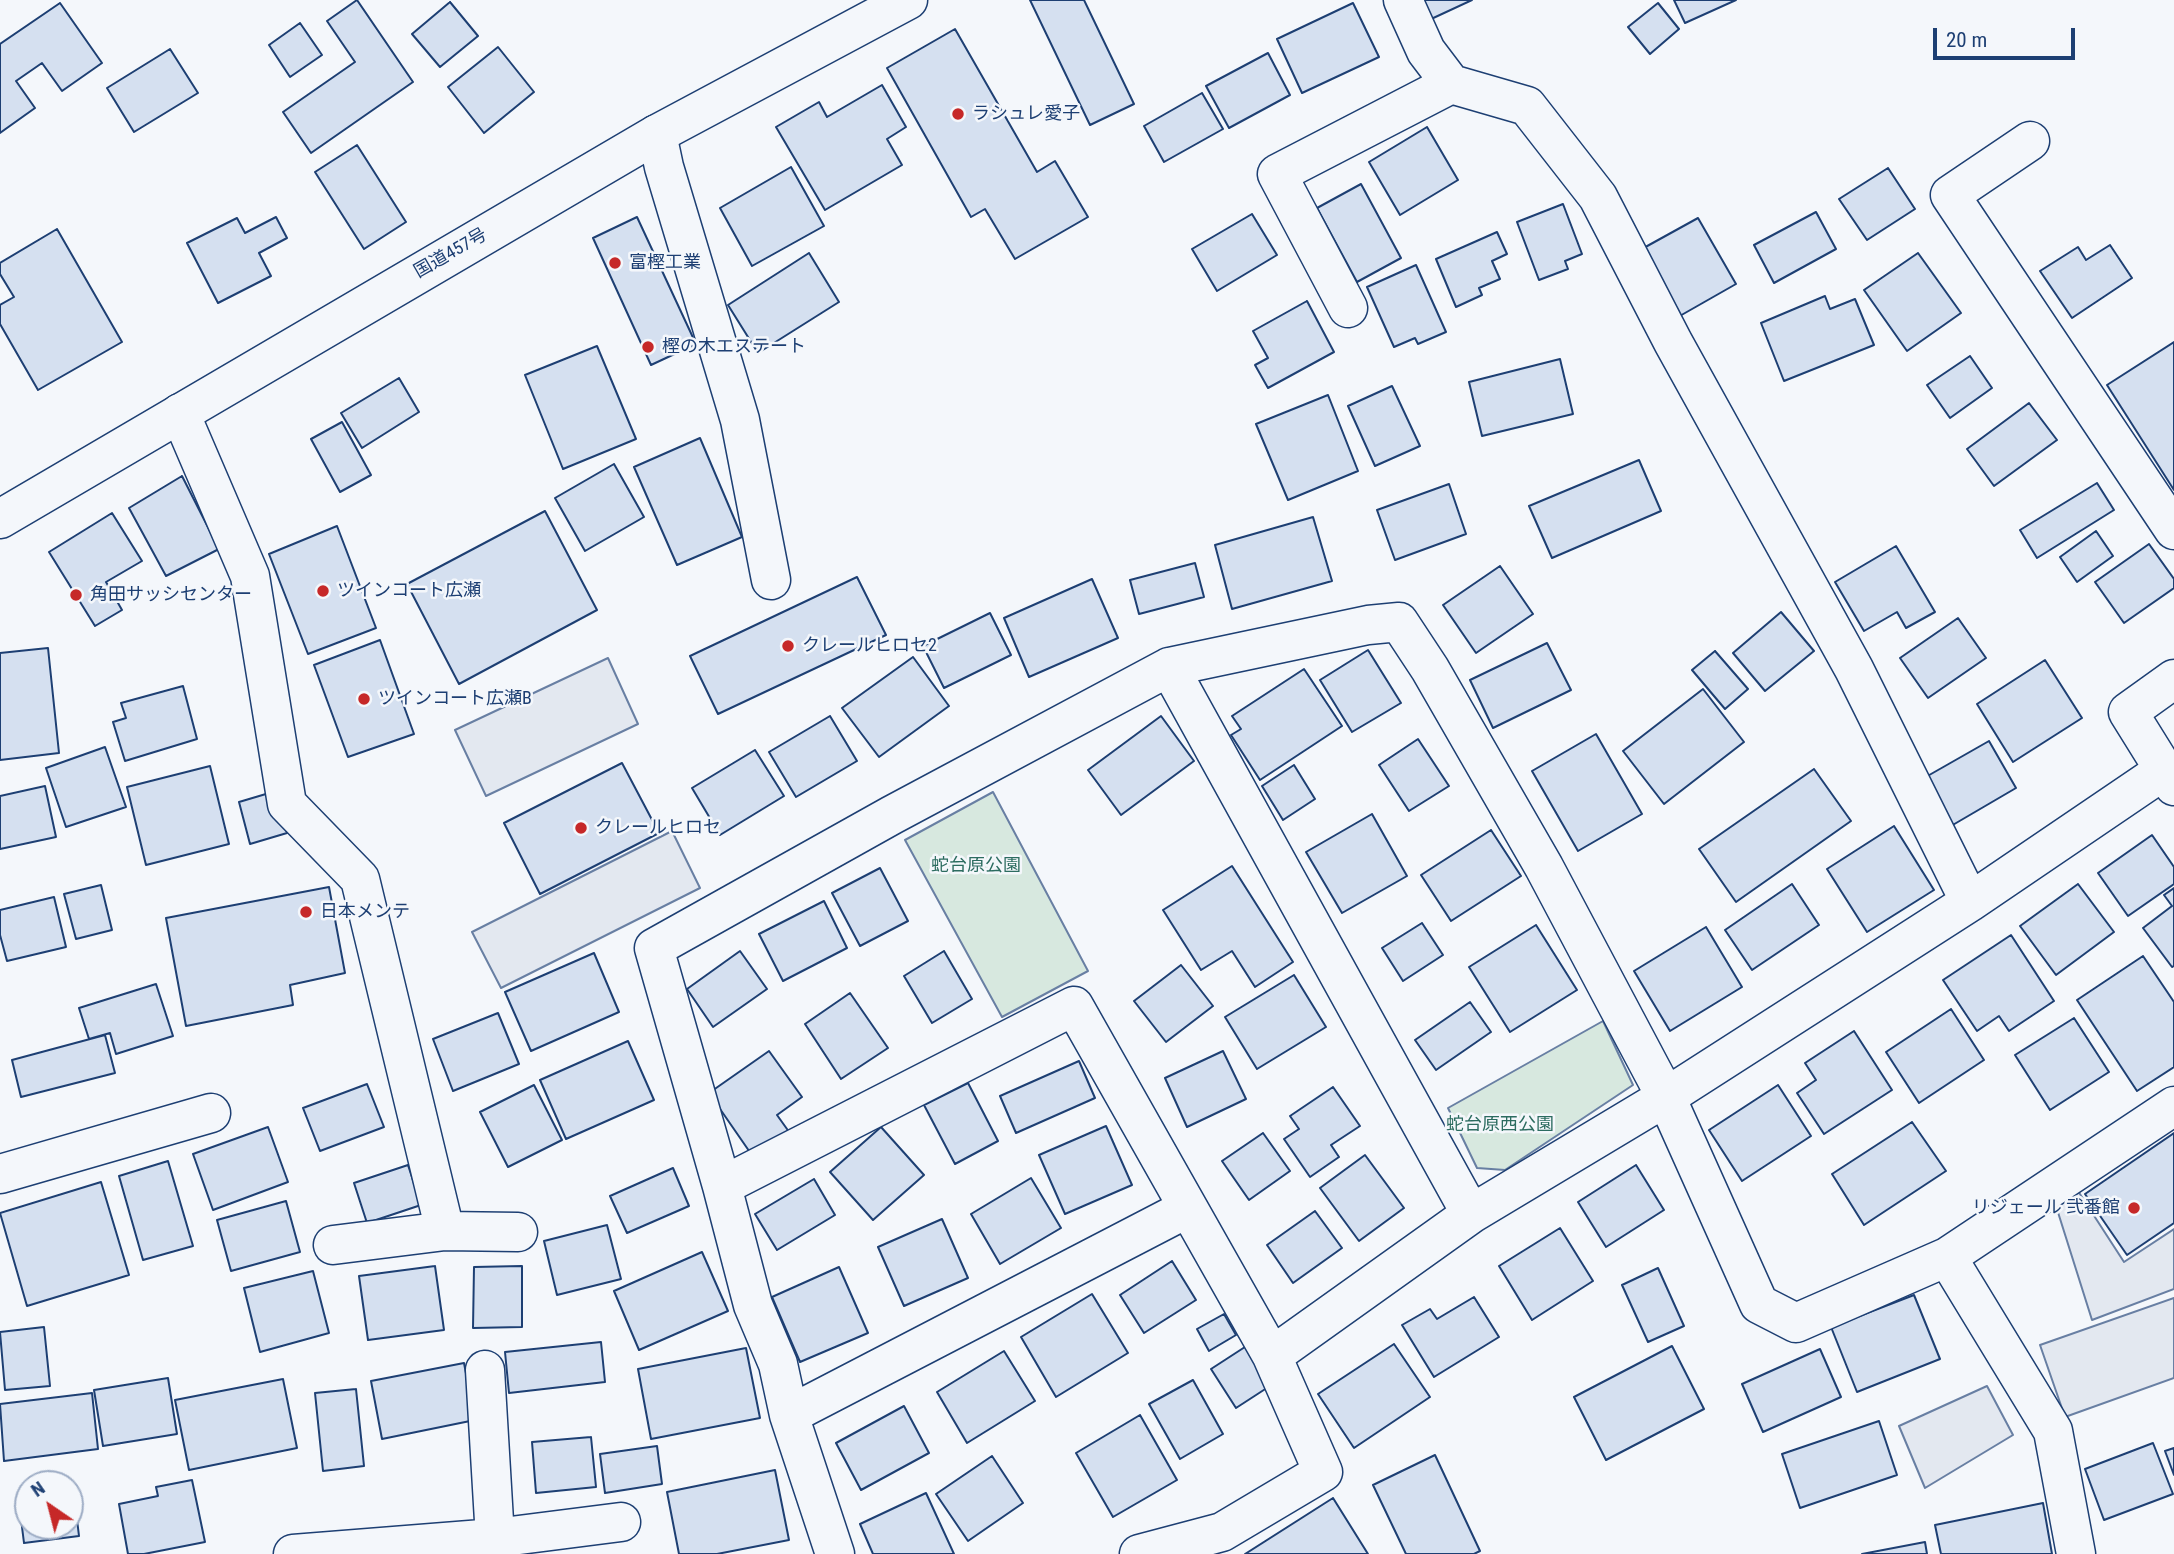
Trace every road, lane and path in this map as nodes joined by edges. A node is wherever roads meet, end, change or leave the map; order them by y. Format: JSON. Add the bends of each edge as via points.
{"nodes":[{"id":1,"x":908,"y":0,"type":"edge"},
{"id":2,"x":1402,"y":0,"type":"edge"},
{"id":3,"x":1451,"y":84,"type":"junction"},
{"id":4,"x":657,"y":134,"type":"junction"},
{"id":5,"x":2030,"y":141,"type":"dead end"},
{"id":6,"x":1348,"y":308,"type":"dead end"},
{"id":7,"x":180,"y":413,"type":"junction"},
{"id":8,"x":0,"y":519,"type":"edge"},
{"id":9,"x":2174,"y":530,"type":"edge"},
{"id":10,"x":771,"y":580,"type":"dead end"},
{"id":11,"x":1169,"y":667,"type":"junction"},
{"id":12,"x":2174,"y":679,"type":"edge"},
{"id":13,"x":2169,"y":779,"type":"edge"},
{"id":14,"x":1970,"y":902,"type":"junction"},
{"id":15,"x":1666,"y":1097,"type":"junction"},
{"id":16,"x":2174,"y":1106,"type":"edge"},
{"id":17,"x":211,"y":1114,"type":"dead end"},
{"id":18,"x":0,"y":1174,"type":"edge"},
{"id":19,"x":722,"y":1186,"type":"junction"},
{"id":20,"x":1188,"y":1208,"type":"junction"},
{"id":21,"x":1471,"y":1214,"type":"junction"},
{"id":22,"x":445,"y":1231,"type":"junction"},
{"id":23,"x":518,"y":1232,"type":"dead end"},
{"id":24,"x":333,"y":1245,"type":"dead end"},
{"id":25,"x":1947,"y":1257,"type":"junction"},
{"id":26,"x":1272,"y":1356,"type":"junction"},
{"id":27,"x":485,"y":1370,"type":"dead end"},
{"id":28,"x":789,"y":1415,"type":"junction"},
{"id":29,"x":621,"y":1522,"type":"dead end"},
{"id":30,"x":495,"y":1538,"type":"junction"},
{"id":31,"x":293,"y":1554,"type":"edge"},
{"id":32,"x":835,"y":1554,"type":"edge"},
{"id":33,"x":1139,"y":1554,"type":"edge"},
{"id":34,"x":2076,"y":1554,"type":"edge"}],
"edges":[{"from":1,"to":4,"type":"main road","name":"国道457号"},
{"from":2,"to":3,"type":"main road","via":[[1426,51]]},
{"from":3,"to":6,"type":"main road","via":[[1277,174]]},
{"from":3,"to":14,"type":"main road","via":[[1527,106],[1598,197],[1854,669]]},
{"from":4,"to":7,"type":"main road","name":"国道457号"},
{"from":4,"to":10,"type":"main road","via":[[740,420]]},
{"from":5,"to":9,"type":"main road","via":[[1950,195]]},
{"from":7,"to":8,"type":"main road","name":"国道457号"},
{"from":7,"to":22,"type":"main road","via":[[250,576],[287,804],[360,879]]},
{"from":11,"to":15,"type":"main road","via":[[1399,622],[1544,867]]},
{"from":11,"to":19,"type":"main road","via":[[654,948]]},
{"from":11,"to":21,"type":"main road"},
{"from":12,"to":13,"type":"main road","via":[[2128,712]]},
{"from":13,"to":14,"type":"main road"},
{"from":14,"to":15,"type":"main road"},
{"from":15,"to":21,"type":"main road"},
{"from":15,"to":25,"type":"main road","via":[[1759,1304],[1796,1323]]},
{"from":16,"to":25,"type":"main road"},
{"from":17,"to":18,"type":"main road"},
{"from":19,"to":20,"type":"main road","via":[[1074,1006]]},
{"from":19,"to":28,"type":"main road","via":[[752,1305],[778,1364]]},
{"from":20,"to":26,"type":"main road"},
{"from":20,"to":28,"type":"main road"},
{"from":21,"to":26,"type":"main road"},
{"from":22,"to":23,"type":"main road"},
{"from":22,"to":24,"type":"main road"},
{"from":25,"to":34,"type":"main road","via":[[2053,1431]]},
{"from":26,"to":33,"type":"main road","via":[[1323,1472],[1222,1532]]},
{"from":27,"to":30,"type":"main road"},
{"from":28,"to":32,"type":"main road"},
{"from":29,"to":30,"type":"main road"},
{"from":30,"to":31,"type":"main road"}]}
